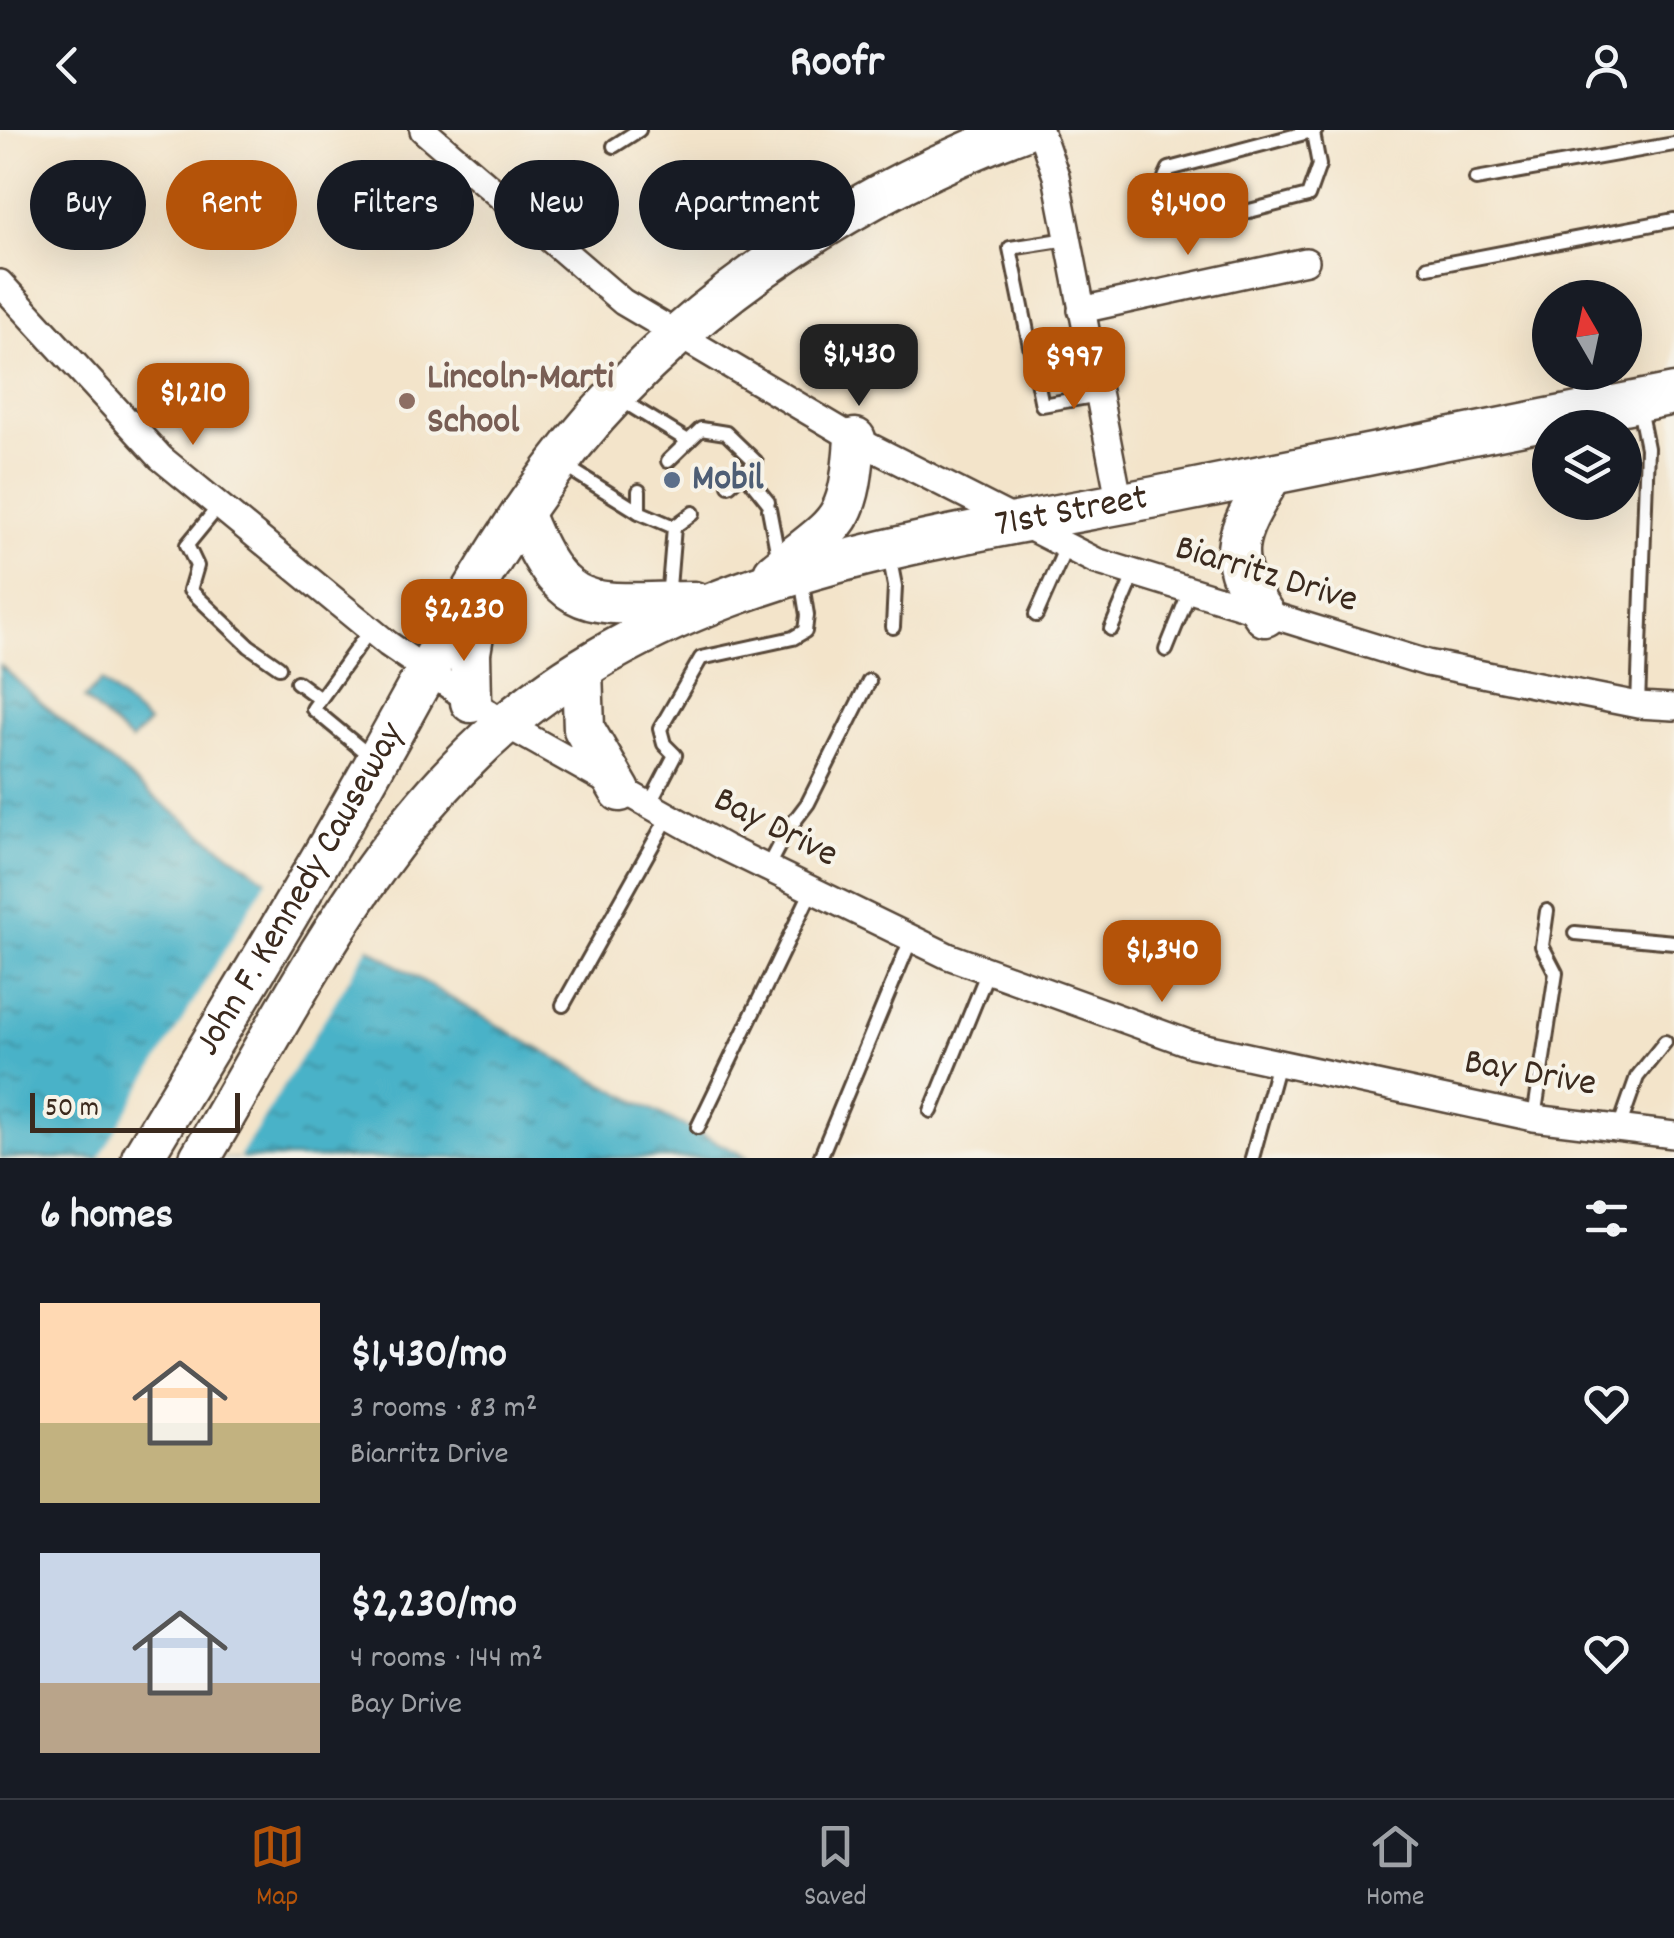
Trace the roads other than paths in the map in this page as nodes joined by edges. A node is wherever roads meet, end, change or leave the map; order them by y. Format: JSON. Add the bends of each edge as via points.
{"nodes":[{"id":1,"x":424,"y":130,"type":"edge"},
{"id":2,"x":638,"y":130,"type":"edge"},
{"id":3,"x":1023,"y":130,"type":"edge"},
{"id":4,"x":1040,"y":130,"type":"edge"},
{"id":5,"x":1314,"y":131,"type":"edge"},
{"id":6,"x":1674,"y":144,"type":"edge"},
{"id":7,"x":614,"y":146,"type":"dead end"},
{"id":8,"x":1476,"y":180,"type":"dead end"},
{"id":9,"x":494,"y":191,"type":"edge"},
{"id":10,"x":1674,"y":220,"type":"edge"},
{"id":11,"x":1068,"y":239,"type":"junction"},
{"id":12,"x":563,"y":250,"type":"edge"},
{"id":13,"x":1306,"y":261,"type":"dead end"},
{"id":14,"x":1428,"y":267,"type":"dead end"},
{"id":15,"x":0,"y":283,"type":"edge"},
{"id":16,"x":1081,"y":310,"type":"junction"},
{"id":17,"x":676,"y":335,"type":"junction"},
{"id":18,"x":1099,"y":396,"type":"junction"},
{"id":19,"x":616,"y":397,"type":"junction"},
{"id":20,"x":1656,"y":398,"type":"edge"},
{"id":21,"x":855,"y":439,"type":"junction"},
{"id":22,"x":688,"y":441,"type":"junction"},
{"id":23,"x":668,"y":461,"type":"dead end"},
{"id":24,"x":558,"y":462,"type":"junction"},
{"id":25,"x":744,"y":472,"type":"junction"},
{"id":26,"x":1272,"y":474,"type":"junction"},
{"id":27,"x":729,"y":485,"type":"dead end"},
{"id":28,"x":639,"y":491,"type":"dead end"},
{"id":29,"x":1120,"y":504,"type":"junction"},
{"id":30,"x":219,"y":506,"type":"junction"},
{"id":31,"x":639,"y":512,"type":"junction"},
{"id":32,"x":522,"y":513,"type":"junction"},
{"id":33,"x":692,"y":513,"type":"dead end"},
{"id":34,"x":1019,"y":524,"type":"junction"},
{"id":35,"x":674,"y":527,"type":"junction"},
{"id":36,"x":1066,"y":547,"type":"junction"},
{"id":37,"x":888,"y":551,"type":"junction"},
{"id":38,"x":484,"y":570,"type":"junction"},
{"id":39,"x":781,"y":574,"type":"junction"},
{"id":40,"x":1134,"y":575,"type":"junction"},
{"id":41,"x":1189,"y":593,"type":"junction"},
{"id":42,"x":688,"y":602,"type":"junction"},
{"id":43,"x":1036,"y":616,"type":"dead end"},
{"id":44,"x":1265,"y":616,"type":"junction"},
{"id":45,"x":892,"y":627,"type":"dead end"},
{"id":46,"x":1111,"y":629,"type":"dead end"},
{"id":47,"x":370,"y":630,"type":"junction"},
{"id":48,"x":1166,"y":650,"type":"dead end"},
{"id":49,"x":279,"y":667,"type":"dead end"},
{"id":50,"x":582,"y":670,"type":"junction"},
{"id":51,"x":427,"y":673,"type":"junction"},
{"id":52,"x":869,"y":681,"type":"dead end"},
{"id":53,"x":297,"y":682,"type":"dead end"},
{"id":54,"x":320,"y":699,"type":"junction"},
{"id":55,"x":471,"y":702,"type":"junction"},
{"id":56,"x":1638,"y":704,"type":"junction"},
{"id":57,"x":1674,"y":707,"type":"edge"},
{"id":58,"x":505,"y":724,"type":"junction"},
{"id":59,"x":377,"y":762,"type":"junction"},
{"id":60,"x":645,"y":805,"type":"junction"},
{"id":61,"x":767,"y":868,"type":"junction"},
{"id":62,"x":812,"y":890,"type":"junction"},
{"id":63,"x":1547,"y":911,"type":"dead end"},
{"id":64,"x":1574,"y":934,"type":"dead end"},
{"id":65,"x":911,"y":939,"type":"junction"},
{"id":66,"x":1674,"y":942,"type":"edge"},
{"id":67,"x":988,"y":971,"type":"junction"},
{"id":68,"x":563,"y":1005,"type":"dead end"},
{"id":69,"x":1666,"y":1042,"type":"dead end"},
{"id":70,"x":1278,"y":1063,"type":"junction"},
{"id":71,"x":931,"y":1111,"type":"dead end"},
{"id":72,"x":1534,"y":1118,"type":"junction"},
{"id":73,"x":698,"y":1128,"type":"dead end"},
{"id":74,"x":1620,"y":1128,"type":"junction"},
{"id":75,"x":1674,"y":1134,"type":"edge"},
{"id":76,"x":142,"y":1158,"type":"edge"},
{"id":77,"x":200,"y":1158,"type":"edge"},
{"id":78,"x":820,"y":1158,"type":"edge"},
{"id":79,"x":1252,"y":1158,"type":"edge"}],
"edges":[{"from":1,"to":9,"type":"street","name":"Biarritz Drive"},
{"from":2,"to":7,"type":"lane"},
{"from":3,"to":17,"type":"main road","name":"John F. Kennedy Causeway","via":[[933,168],[827,228]]},
{"from":4,"to":11,"type":"street"},
{"from":5,"to":5,"type":"lane","via":[[1169,169],[1160,193],[1166,219],[1188,227],[1308,196],[1320,165]]},
{"from":6,"to":8,"type":"lane"},
{"from":10,"to":14,"type":"lane"},
{"from":11,"to":16,"type":"street"},
{"from":11,"to":18,"type":"lane","via":[[1010,248],[1042,406]]},
{"from":12,"to":17,"type":"street","name":"Biarritz Drive"},
{"from":13,"to":16,"type":"street"},
{"from":15,"to":30,"type":"street","name":"Bay Drive","via":[[161,458]]},
{"from":16,"to":18,"type":"street"},
{"from":17,"to":19,"type":"main road","name":"John F. Kennedy Causeway"},
{"from":17,"to":21,"type":"street","name":"Biarritz Drive"},
{"from":18,"to":29,"type":"street"},
{"from":19,"to":22,"type":"lane"},
{"from":19,"to":24,"type":"main road","name":"John F. Kennedy Causeway"},
{"from":20,"to":26,"type":"main road","name":"71st Street"},
{"from":20,"to":56,"type":"lane","via":[[1647,448]]},
{"from":21,"to":34,"type":"street","name":"Biarritz Drive"},
{"from":21,"to":39,"type":"main road","via":[[851,492],[840,517]]},
{"from":22,"to":23,"type":"lane"},
{"from":22,"to":25,"type":"lane","via":[[701,429],[726,433],[756,462]]},
{"from":24,"to":31,"type":"lane"},
{"from":24,"to":32,"type":"main road","name":"John F. Kennedy Causeway"},
{"from":25,"to":27,"type":"lane"},
{"from":25,"to":39,"type":"lane","via":[[768,506]]},
{"from":26,"to":29,"type":"main road","name":"71st Street"},
{"from":26,"to":44,"type":"main road","via":[[1236,549],[1240,579]]},
{"from":28,"to":31,"type":"lane"},
{"from":29,"to":34,"type":"main road","name":"71st Street"},
{"from":30,"to":47,"type":"street","name":"Bay Drive"},
{"from":30,"to":49,"type":"lane","via":[[188,545],[197,566],[190,590]]},
{"from":31,"to":35,"type":"lane"},
{"from":32,"to":38,"type":"main road","name":"John F. Kennedy Causeway"},
{"from":32,"to":42,"type":"main road","via":[[545,566],[572,595],[608,603]]},
{"from":33,"to":35,"type":"lane"},
{"from":34,"to":36,"type":"street","name":"Biarritz Drive"},
{"from":34,"to":37,"type":"main road","name":"71st Street"},
{"from":35,"to":42,"type":"lane"},
{"from":36,"to":40,"type":"street","name":"Biarritz Drive"},
{"from":36,"to":43,"type":"lane"},
{"from":37,"to":39,"type":"main road","name":"71st Street"},
{"from":37,"to":45,"type":"lane"},
{"from":38,"to":51,"type":"main road","name":"John F. Kennedy Causeway"},
{"from":38,"to":55,"type":"main road","via":[[470,653]]},
{"from":39,"to":42,"type":"main road","name":"71st Street"},
{"from":39,"to":60,"type":"lane","via":[[807,615],[804,631],[701,658],[660,729],[675,755]]},
{"from":40,"to":41,"type":"street","name":"Biarritz Drive"},
{"from":40,"to":46,"type":"lane"},
{"from":41,"to":44,"type":"street","name":"Biarritz Drive"},
{"from":41,"to":48,"type":"lane"},
{"from":42,"to":50,"type":"main road","name":"71st Street"},
{"from":44,"to":56,"type":"street","name":"Biarritz Drive","via":[[1427,663]]},
{"from":47,"to":51,"type":"street","name":"Bay Drive"},
{"from":47,"to":54,"type":"lane"},
{"from":50,"to":58,"type":"main road","name":"71st Street"},
{"from":50,"to":60,"type":"main road","via":[[584,729]]},
{"from":51,"to":55,"type":"street","name":"Bay Drive"},
{"from":51,"to":59,"type":"main road","name":"John F. Kennedy Causeway"},
{"from":52,"to":61,"type":"lane","via":[[808,804]]},
{"from":53,"to":54,"type":"lane"},
{"from":54,"to":59,"type":"lane","via":[[313,709]]},
{"from":55,"to":58,"type":"street","name":"Bay Drive"},
{"from":56,"to":57,"type":"street","name":"Biarritz Drive"},
{"from":58,"to":60,"type":"street","name":"Bay Drive"},
{"from":58,"to":77,"type":"main road","name":"John F. Kennedy Causeway","via":[[416,816],[346,915]]},
{"from":59,"to":76,"type":"main road","name":"John F. Kennedy Causeway"},
{"from":60,"to":61,"type":"street","name":"Bay Drive"},
{"from":60,"to":68,"type":"lane"},
{"from":61,"to":62,"type":"street","name":"Bay Drive"},
{"from":62,"to":65,"type":"street","name":"Bay Drive"},
{"from":62,"to":73,"type":"lane"},
{"from":63,"to":72,"type":"lane","via":[[1542,946],[1556,973]]},
{"from":64,"to":66,"type":"lane"},
{"from":65,"to":67,"type":"street","name":"Bay Drive"},
{"from":65,"to":78,"type":"lane"},
{"from":67,"to":70,"type":"street","name":"Bay Drive","via":[[1191,1044]]},
{"from":67,"to":71,"type":"lane"},
{"from":69,"to":74,"type":"lane","via":[[1637,1077]]},
{"from":70,"to":72,"type":"street","name":"Bay Drive"},
{"from":70,"to":79,"type":"lane"},
{"from":72,"to":74,"type":"street","name":"Bay Drive"},
{"from":74,"to":75,"type":"street","name":"Bay Drive"}]}
